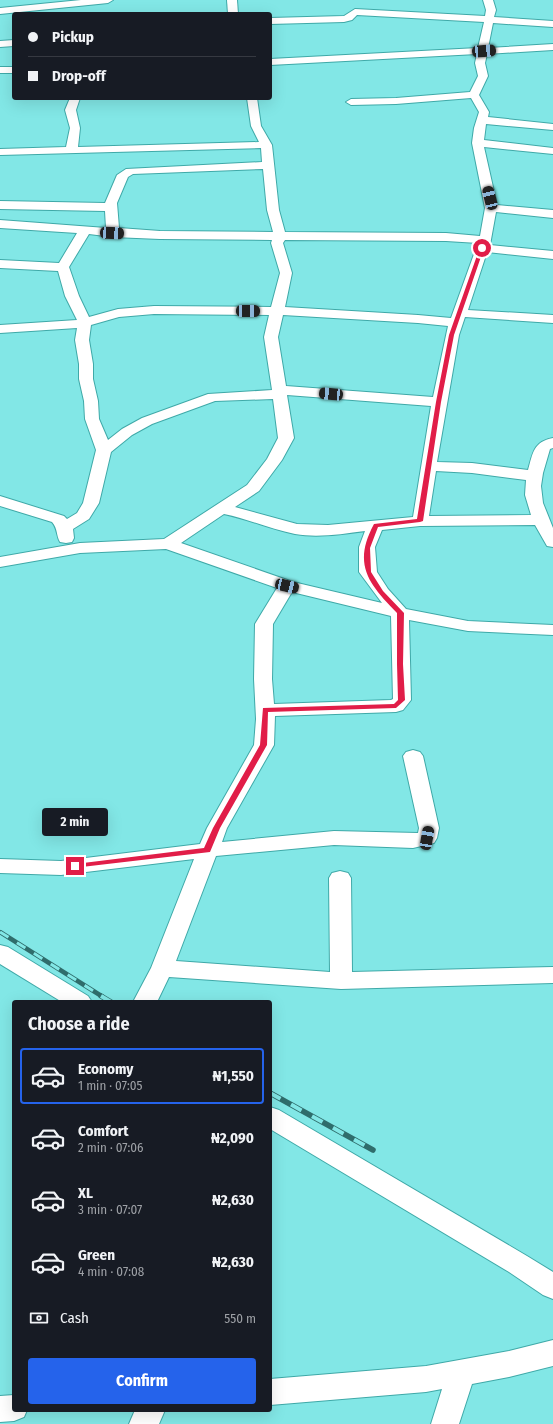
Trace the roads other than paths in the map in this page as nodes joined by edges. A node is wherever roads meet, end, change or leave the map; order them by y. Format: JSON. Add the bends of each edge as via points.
{"nodes":[{"id":1,"x":108,"y":0,"type":"edge"},
{"id":2,"x":232,"y":0,"type":"edge"},
{"id":3,"x":488,"y":0,"type":"edge"},
{"id":4,"x":0,"y":11,"type":"edge"},
{"id":5,"x":233,"y":12,"type":"edge"},
{"id":6,"x":272,"y":20,"type":"edge"},
{"id":7,"x":490,"y":20,"type":"junction"},
{"id":8,"x":553,"y":24,"type":"edge"},
{"id":9,"x":12,"y":43,"type":"edge"},
{"id":10,"x":0,"y":44,"type":"edge"},
{"id":11,"x":553,"y":47,"type":"edge"},
{"id":12,"x":484,"y":51,"type":"junction"},
{"id":13,"x":272,"y":62,"type":"edge"},
{"id":14,"x":0,"y":70,"type":"edge"},
{"id":15,"x":12,"y":70,"type":"edge"},
{"id":16,"x":474,"y":95,"type":"junction"},
{"id":17,"x":74,"y":100,"type":"edge"},
{"id":18,"x":252,"y":100,"type":"edge"},
{"id":19,"x":351,"y":102,"type":"dead end"},
{"id":20,"x":482,"y":120,"type":"junction"},
{"id":21,"x":553,"y":127,"type":"edge"},
{"id":22,"x":478,"y":143,"type":"junction"},
{"id":23,"x":266,"y":145,"type":"junction"},
{"id":24,"x":71,"y":150,"type":"junction"},
{"id":25,"x":553,"y":151,"type":"edge"},
{"id":26,"x":0,"y":152,"type":"edge"},
{"id":27,"x":268,"y":165,"type":"junction"},
{"id":28,"x":0,"y":205,"type":"edge"},
{"id":29,"x":110,"y":207,"type":"junction"},
{"id":30,"x":491,"y":208,"type":"junction"},
{"id":31,"x":553,"y":214,"type":"edge"},
{"id":32,"x":0,"y":224,"type":"edge"},
{"id":33,"x":84,"y":231,"type":"junction"},
{"id":34,"x":112,"y":233,"type":"junction"},
{"id":35,"x":280,"y":236,"type":"junction"},
{"id":36,"x":483,"y":244,"type":"junction"},
{"id":37,"x":553,"y":255,"type":"edge"},
{"id":38,"x":0,"y":264,"type":"edge"},
{"id":39,"x":63,"y":267,"type":"junction"},
{"id":40,"x":276,"y":311,"type":"junction"},
{"id":41,"x":457,"y":318,"type":"junction"},
{"id":42,"x":553,"y":319,"type":"edge"},
{"id":43,"x":85,"y":323,"type":"junction"},
{"id":44,"x":0,"y":329,"type":"edge"},
{"id":45,"x":280,"y":392,"type":"junction"},
{"id":46,"x":439,"y":402,"type":"junction"},
{"id":47,"x":553,"y":442,"type":"edge"},
{"id":48,"x":104,"y":450,"type":"junction"},
{"id":49,"x":428,"y":466,"type":"junction"},
{"id":50,"x":534,"y":476,"type":"junction"},
{"id":51,"x":0,"y":501,"type":"edge"},
{"id":52,"x":221,"y":509,"type":"junction"},
{"id":53,"x":540,"y":520,"type":"junction"},
{"id":54,"x":420,"y":521,"type":"junction"},
{"id":55,"x":376,"y":525,"type":"junction"},
{"id":56,"x":65,"y":527,"type":"junction"},
{"id":57,"x":553,"y":542,"type":"edge"},
{"id":58,"x":168,"y":544,"type":"junction"},
{"id":59,"x":67,"y":550,"type":"junction"},
{"id":60,"x":0,"y":562,"type":"edge"},
{"id":61,"x":287,"y":586,"type":"junction"},
{"id":62,"x":400,"y":613,"type":"junction"},
{"id":63,"x":553,"y":630,"type":"edge"},
{"id":64,"x":265,"y":710,"type":"junction"},
{"id":65,"x":413,"y":756,"type":"dead end"},
{"id":66,"x":207,"y":850,"type":"junction"},
{"id":67,"x":0,"y":866,"type":"edge"},
{"id":68,"x":340,"y":878,"type":"dead end"},
{"id":69,"x":0,"y":953,"type":"edge"},
{"id":70,"x":162,"y":968,"type":"junction"},
{"id":71,"x":553,"y":975,"type":"edge"},
{"id":72,"x":341,"y":981,"type":"junction"},
{"id":73,"x":77,"y":1000,"type":"edge"},
{"id":74,"x":146,"y":1000,"type":"edge"},
{"id":75,"x":272,"y":1117,"type":"edge"},
{"id":76,"x":553,"y":1287,"type":"edge"},
{"id":77,"x":553,"y":1353,"type":"edge"},
{"id":78,"x":461,"y":1373,"type":"junction"},
{"id":79,"x":272,"y":1392,"type":"edge"},
{"id":80,"x":12,"y":1408,"type":"edge"},
{"id":81,"x":0,"y":1409,"type":"edge"},
{"id":82,"x":150,"y":1412,"type":"edge"},
{"id":83,"x":143,"y":1424,"type":"edge"},
{"id":84,"x":445,"y":1424,"type":"edge"}],
"edges":[{"from":1,"to":4,"type":"street"},
{"from":2,"to":5,"type":"street"},
{"from":3,"to":7,"type":"street"},
{"from":6,"to":7,"type":"street","via":[[344,19],[355,12],[360,12]]},
{"from":7,"to":8,"type":"street"},
{"from":7,"to":12,"type":"street"},
{"from":9,"to":10,"type":"street"},
{"from":11,"to":12,"type":"street"},
{"from":12,"to":13,"type":"street"},
{"from":12,"to":16,"type":"street","via":[[480,63],[482,76]]},
{"from":14,"to":15,"type":"street"},
{"from":16,"to":19,"type":"street"},
{"from":16,"to":20,"type":"street","via":[[484,112]]},
{"from":17,"to":24,"type":"street","via":[[70,114],[75,127],[75,137]]},
{"from":18,"to":23,"type":"street","via":[[256,126]]},
{"from":20,"to":21,"type":"street"},
{"from":20,"to":22,"type":"street"},
{"from":22,"to":25,"type":"street"},
{"from":22,"to":30,"type":"street"},
{"from":23,"to":24,"type":"street"},
{"from":23,"to":27,"type":"street"},
{"from":24,"to":26,"type":"street"},
{"from":27,"to":29,"type":"street","via":[[130,171],[123,175]]},
{"from":27,"to":35,"type":"street","via":[[273,210]]},
{"from":28,"to":29,"type":"street"},
{"from":29,"to":34,"type":"street"},
{"from":30,"to":31,"type":"street"},
{"from":30,"to":36,"type":"street"},
{"from":32,"to":33,"type":"street"},
{"from":33,"to":34,"type":"street"},
{"from":33,"to":39,"type":"street"},
{"from":34,"to":35,"type":"street"},
{"from":35,"to":36,"type":"street","via":[[446,237]]},
{"from":35,"to":40,"type":"street","via":[[277,243],[286,273]]},
{"from":36,"to":37,"type":"street"},
{"from":36,"to":41,"type":"street"},
{"from":38,"to":39,"type":"street"},
{"from":39,"to":43,"type":"street","via":[[72,296]]},
{"from":40,"to":41,"type":"street","via":[[418,319]]},
{"from":40,"to":43,"type":"street","via":[[154,310],[118,313]]},
{"from":40,"to":45,"type":"street","via":[[272,337]]},
{"from":41,"to":42,"type":"street"},
{"from":41,"to":46,"type":"street"},
{"from":43,"to":44,"type":"street"},
{"from":43,"to":48,"type":"street","via":[[82,340],[86,379],[92,419]]},
{"from":45,"to":46,"type":"street"},
{"from":45,"to":48,"type":"street","via":[[213,397],[147,421],[127,432]]},
{"from":45,"to":52,"type":"street","via":[[286,438],[274,460],[253,488]]},
{"from":46,"to":49,"type":"street"},
{"from":47,"to":50,"type":"street","via":[[543,447]]},
{"from":48,"to":56,"type":"street","via":[[91,502],[83,516]]},
{"from":49,"to":50,"type":"street","via":[[472,468]]},
{"from":49,"to":54,"type":"street"},
{"from":50,"to":53,"type":"street","via":[[533,498]]},
{"from":51,"to":56,"type":"street","via":[[58,520]]},
{"from":52,"to":55,"type":"street","via":[[296,529],[328,530]]},
{"from":52,"to":58,"type":"street"},
{"from":53,"to":54,"type":"street"},
{"from":53,"to":57,"type":"street"},
{"from":54,"to":55,"type":"street"},
{"from":55,"to":62,"type":"street","via":[[367,548],[368,572],[381,592]]},
{"from":56,"to":59,"type":"street"},
{"from":58,"to":59,"type":"street"},
{"from":58,"to":61,"type":"street"},
{"from":59,"to":60,"type":"street"},
{"from":61,"to":62,"type":"street"},
{"from":61,"to":64,"type":"street","via":[[264,624]]},
{"from":62,"to":63,"type":"street","via":[[468,626]]},
{"from":62,"to":64,"type":"street","via":[[402,700],[396,706]]},
{"from":64,"to":66,"type":"street","via":[[264,745],[216,828]]},
{"from":65,"to":66,"type":"street","via":[[428,828],[427,838],[334,838]]},
{"from":66,"to":67,"type":"street","via":[[61,868]]},
{"from":66,"to":70,"type":"street"},
{"from":68,"to":72,"type":"street"},
{"from":69,"to":73,"type":"street"},
{"from":70,"to":72,"type":"street"},
{"from":70,"to":74,"type":"street"},
{"from":71,"to":72,"type":"street"},
{"from":75,"to":76,"type":"street"},
{"from":77,"to":78,"type":"street"},
{"from":78,"to":79,"type":"street"},
{"from":78,"to":84,"type":"street"},
{"from":80,"to":81,"type":"street"},
{"from":82,"to":83,"type":"street"}]}
